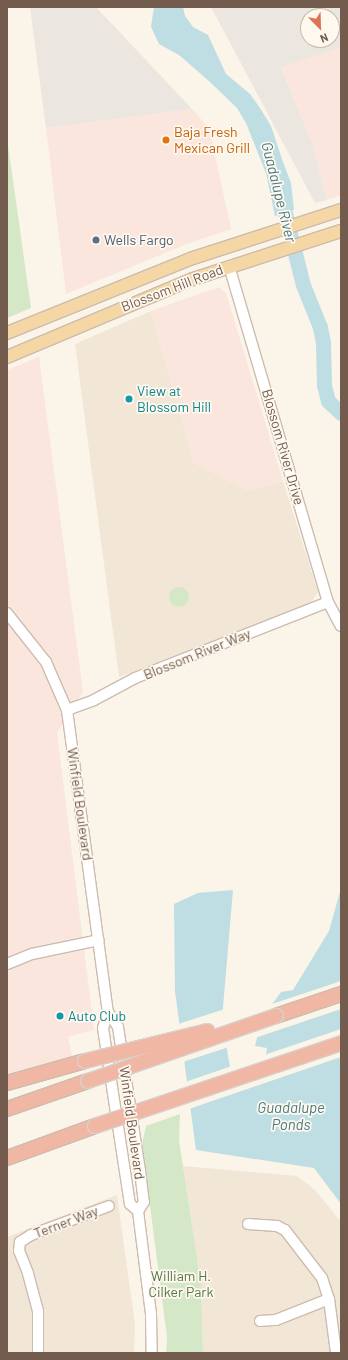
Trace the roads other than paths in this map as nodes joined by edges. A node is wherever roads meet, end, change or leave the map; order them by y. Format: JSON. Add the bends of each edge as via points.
{"nodes":[{"id":1,"x":341,"y":210,"type":"edge"},
{"id":2,"x":341,"y":231,"type":"edge"},
{"id":3,"x":250,"y":238,"type":"junction"},
{"id":4,"x":229,"y":266,"type":"junction"},
{"id":5,"x":144,"y":277,"type":"junction"},
{"id":6,"x":135,"y":301,"type":"junction"},
{"id":7,"x":7,"y":333,"type":"edge"},
{"id":8,"x":7,"y":357,"type":"edge"},
{"id":9,"x":328,"y":602,"type":"junction"},
{"id":10,"x":7,"y":613,"type":"edge"},
{"id":11,"x":341,"y":626,"type":"edge"},
{"id":12,"x":67,"y":710,"type":"junction"},
{"id":13,"x":99,"y":940,"type":"junction"},
{"id":14,"x":7,"y":964,"type":"edge"},
{"id":15,"x":341,"y":994,"type":"edge"},
{"id":16,"x":108,"y":1012,"type":"junction"},
{"id":17,"x":276,"y":1016,"type":"junction"},
{"id":18,"x":341,"y":1043,"type":"edge"},
{"id":19,"x":7,"y":1083,"type":"edge"},
{"id":20,"x":7,"y":1109,"type":"edge"},
{"id":21,"x":7,"y":1158,"type":"edge"},
{"id":22,"x":109,"y":1206,"type":"dead end"},
{"id":23,"x":138,"y":1211,"type":"junction"},
{"id":24,"x":248,"y":1224,"type":"dead end"},
{"id":25,"x":329,"y":1299,"type":"junction"},
{"id":26,"x":260,"y":1321,"type":"dead end"},
{"id":27,"x":38,"y":1353,"type":"edge"},
{"id":28,"x":152,"y":1353,"type":"edge"},
{"id":29,"x":336,"y":1353,"type":"edge"}],
"edges":[{"from":1,"to":3,"type":"main road","name":"Blossom Hill Road"},
{"from":2,"to":4,"type":"main road","name":"Blossom Hill Road"},
{"from":3,"to":4,"type":"main road","via":[[231,258]]},
{"from":3,"to":5,"type":"main road","name":"Blossom Hill Road"},
{"from":4,"to":6,"type":"main road","name":"Blossom Hill Road"},
{"from":4,"to":9,"type":"street","name":"Blossom River Drive"},
{"from":5,"to":6,"type":"main road","via":[[136,289]]},
{"from":5,"to":7,"type":"main road","name":"Blossom Hill Road"},
{"from":6,"to":8,"type":"main road","name":"Blossom Hill Road"},
{"from":9,"to":11,"type":"street","name":"Blossom River Drive"},
{"from":9,"to":12,"type":"street","name":"Blossom River Way","via":[[135,678],[94,700]]},
{"from":10,"to":12,"type":"street","name":"Winfield Boulevard","via":[[46,662]]},
{"from":12,"to":13,"type":"street","name":"Winfield Boulevard"},
{"from":13,"to":14,"type":"street","via":[[32,954]]},
{"from":13,"to":16,"type":"street","name":"Winfield Boulevard"},
{"from":15,"to":17,"type":"highway"},
{"from":16,"to":23,"type":"street","name":"Winfield Boulevard","via":[[103,1028],[130,1204]]},
{"from":16,"to":23,"type":"street","name":"Winfield Boulevard","via":[[118,1027],[135,1139],[144,1202]]},
{"from":17,"to":19,"type":"highway","bridge":true,"via":[[85,1061]]},
{"from":17,"to":20,"type":"highway","bridge":true},
{"from":18,"to":21,"type":"highway","bridge":true},
{"from":22,"to":27,"type":"street","name":"Terner Way","via":[[31,1235],[20,1242],[18,1251],[28,1273],[38,1311]]},
{"from":23,"to":28,"type":"street","name":"Winfield Boulevard","via":[[151,1314]]},
{"from":24,"to":25,"type":"street","via":[[277,1226],[284,1230],[322,1278]]},
{"from":25,"to":26,"type":"street","via":[[276,1320]]},
{"from":25,"to":29,"type":"street"}]}
